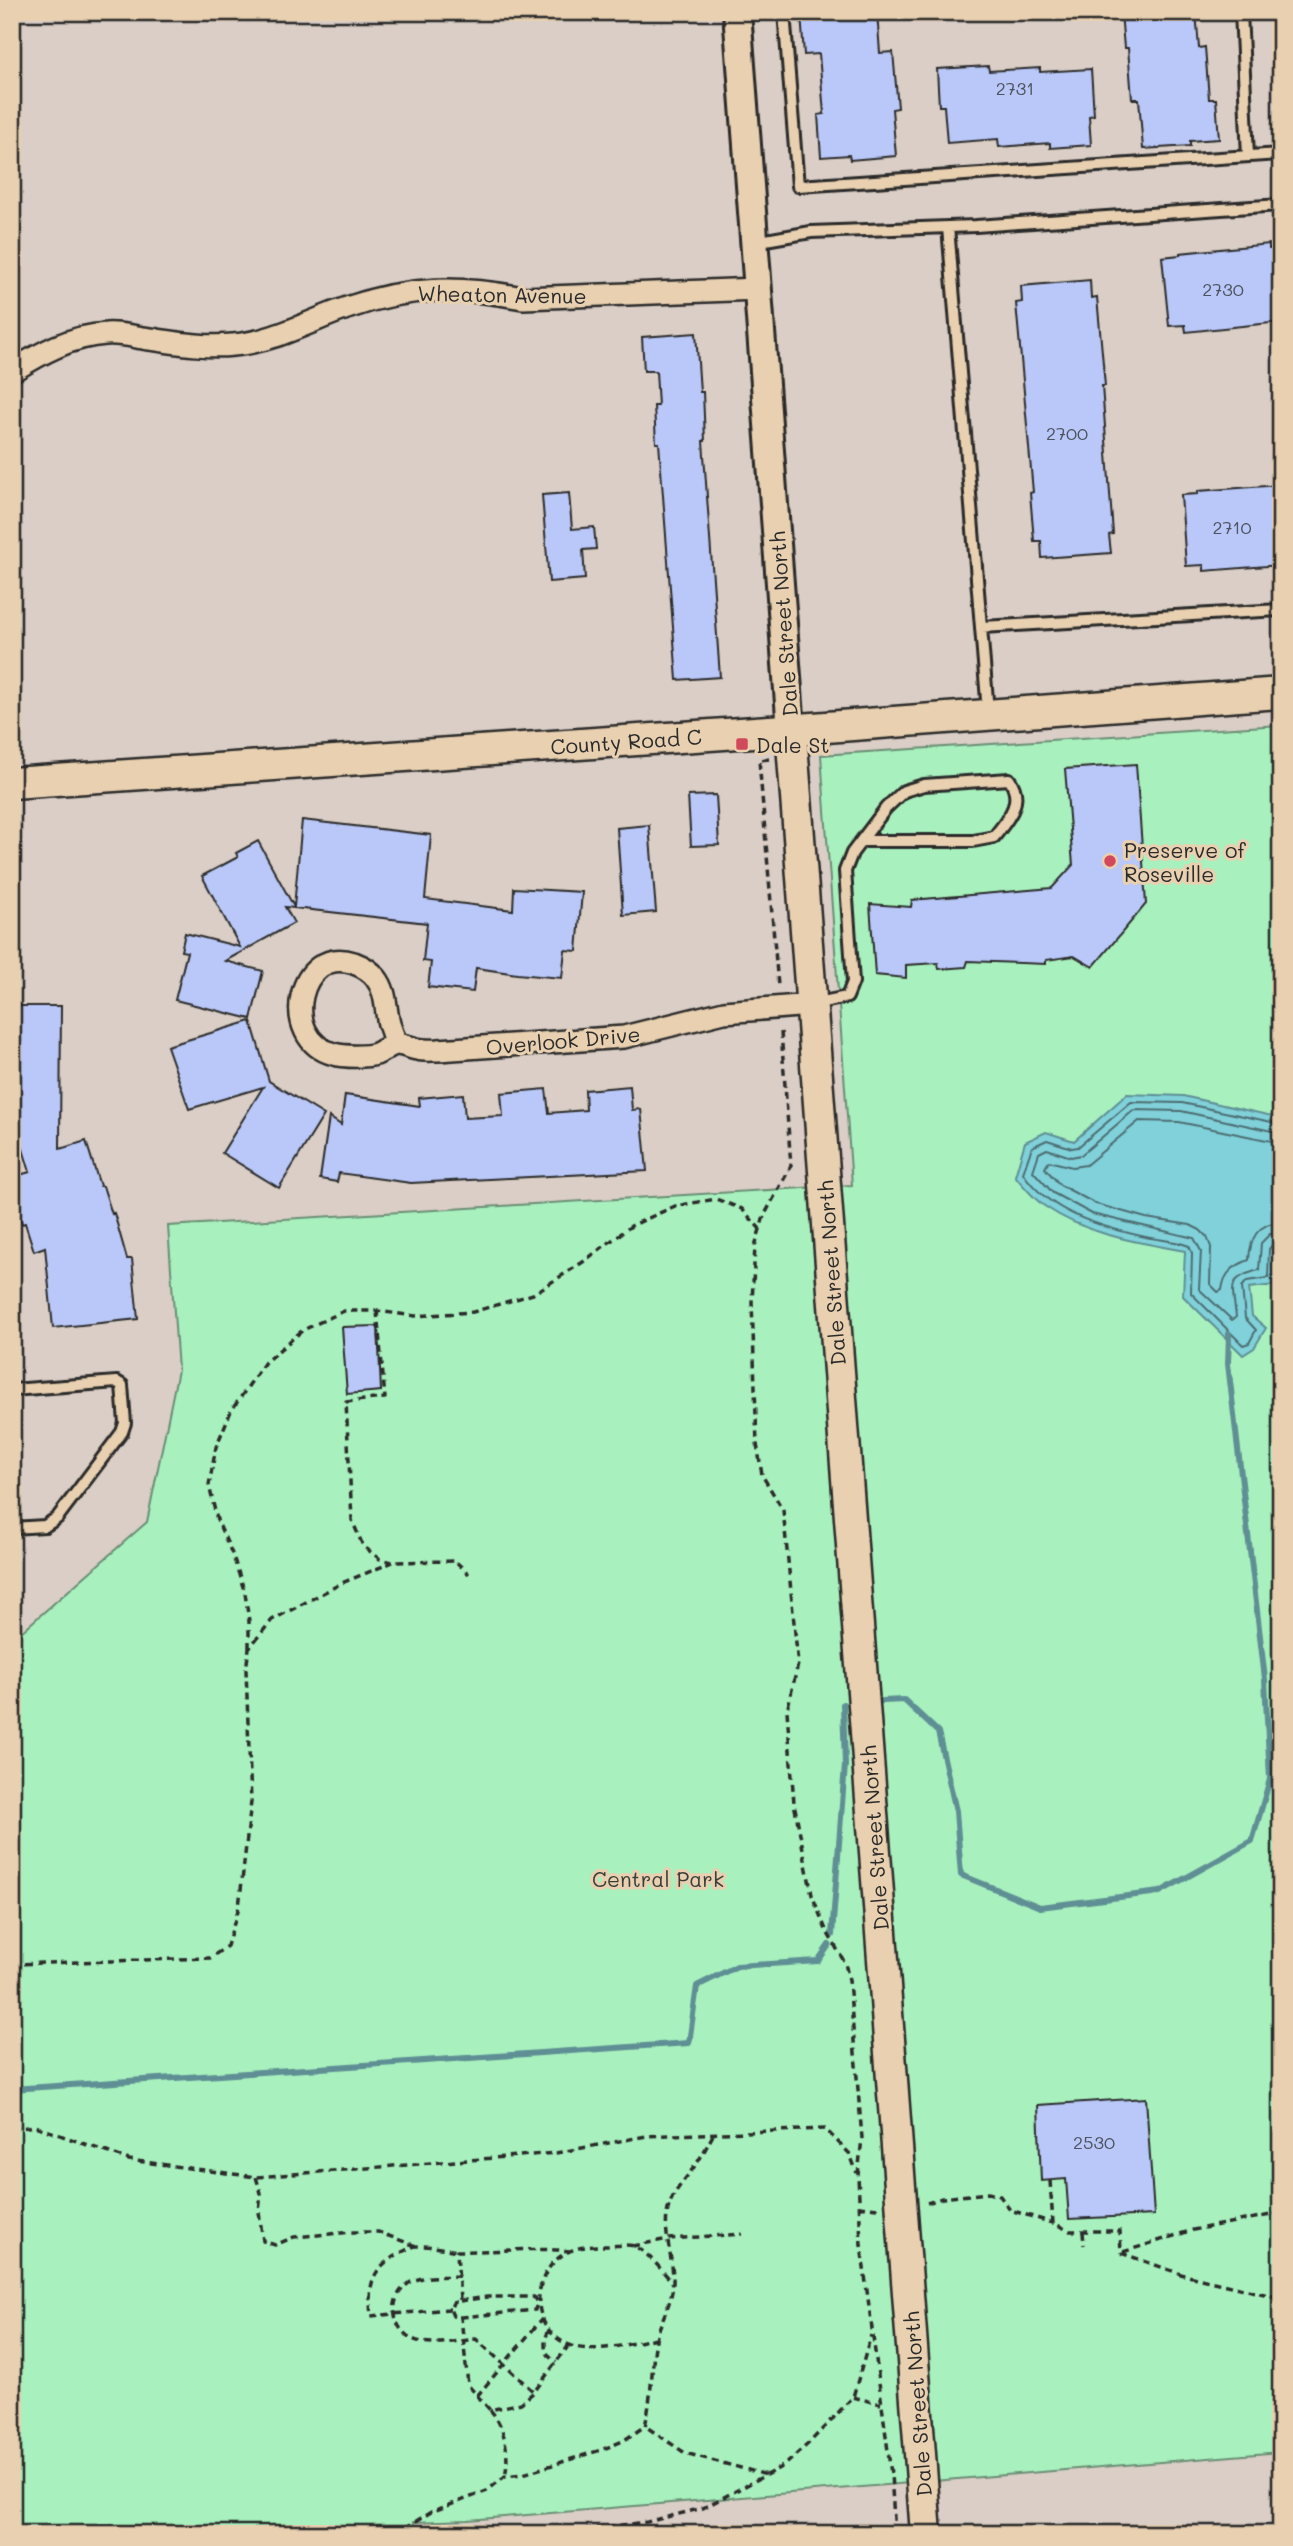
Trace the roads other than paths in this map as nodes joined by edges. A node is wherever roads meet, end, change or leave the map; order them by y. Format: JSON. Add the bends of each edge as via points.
{"nodes":[{"id":1,"x":737,"y":12,"type":"edge"},
{"id":2,"x":784,"y":12,"type":"edge"},
{"id":3,"x":1241,"y":12,"type":"edge"},
{"id":4,"x":1281,"y":154,"type":"edge"},
{"id":5,"x":1248,"y":156,"type":"junction"},
{"id":6,"x":1281,"y":205,"type":"edge"},
{"id":7,"x":948,"y":227,"type":"junction"},
{"id":8,"x":754,"y":242,"type":"junction"},
{"id":9,"x":758,"y":289,"type":"junction"},
{"id":10,"x":12,"y":371,"type":"edge"},
{"id":11,"x":1281,"y":610,"type":"edge"},
{"id":12,"x":982,"y":627,"type":"junction"},
{"id":13,"x":1281,"y":693,"type":"edge"},
{"id":14,"x":989,"y":715,"type":"junction"},
{"id":15,"x":790,"y":730,"type":"junction"},
{"id":16,"x":12,"y":783,"type":"edge"},
{"id":17,"x":861,"y":841,"type":"junction"},
{"id":18,"x":811,"y":1005,"type":"junction"},
{"id":19,"x":397,"y":1044,"type":"junction"},
{"id":20,"x":12,"y":1390,"type":"edge"},
{"id":21,"x":12,"y":1528,"type":"edge"},
{"id":22,"x":926,"y":2534,"type":"edge"}],
"edges":[{"from":1,"to":8,"type":"street","name":"Dale Street North"},
{"from":2,"to":5,"type":"lane","via":[[798,186]]},
{"from":3,"to":5,"type":"lane"},
{"from":4,"to":5,"type":"lane"},
{"from":6,"to":7,"type":"lane"},
{"from":7,"to":8,"type":"lane","via":[[811,232]]},
{"from":7,"to":12,"type":"lane"},
{"from":8,"to":9,"type":"street","name":"Dale Street North"},
{"from":9,"to":10,"type":"street","name":"Wheaton Avenue","via":[[523,298],[485,291],[416,290],[351,306],[270,338],[234,345],[108,333],[86,336],[60,344]]},
{"from":9,"to":15,"type":"street","name":"Dale Street North"},
{"from":11,"to":12,"type":"lane"},
{"from":12,"to":14,"type":"lane"},
{"from":13,"to":14,"type":"main road","name":"County Road C"},
{"from":14,"to":15,"type":"main road","name":"County Road C"},
{"from":15,"to":16,"type":"main road","name":"County Road C"},
{"from":15,"to":18,"type":"main road","name":"Dale Street North"},
{"from":17,"to":17,"type":"lane","via":[[904,791],[924,785],[1009,779],[1016,788],[1015,810],[994,837]]},
{"from":17,"to":18,"type":"lane","via":[[845,871],[853,982],[847,997]]},
{"from":18,"to":19,"type":"street","name":"Overlook Drive","via":[[724,1012],[603,1040],[438,1050]]},
{"from":18,"to":22,"type":"main road","name":"Dale Street North"},
{"from":19,"to":19,"type":"street","name":"Overlook Drive","via":[[376,976],[344,960],[325,964],[310,976],[302,992],[301,1013],[306,1034],[319,1048],[334,1055],[373,1055]]},
{"from":20,"to":21,"type":"lane","via":[[117,1382],[122,1385],[125,1423],[57,1518],[45,1525]]}]}
